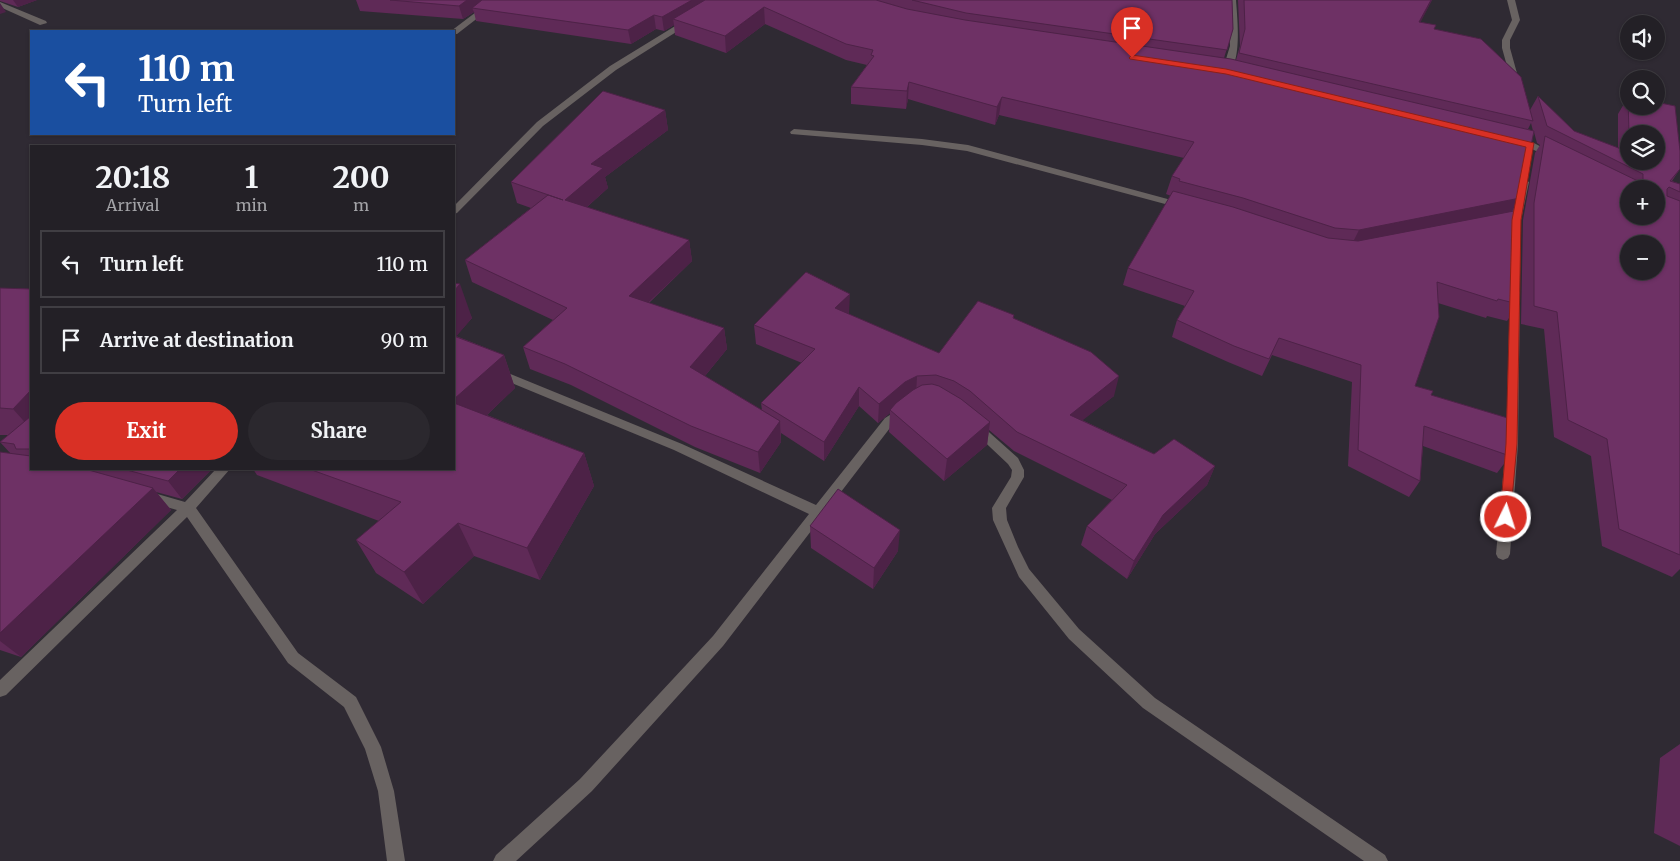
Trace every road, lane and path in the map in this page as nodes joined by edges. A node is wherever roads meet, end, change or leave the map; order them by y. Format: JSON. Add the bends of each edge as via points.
{"nodes":[{"id":1,"x":497,"y":0,"type":"edge"},
{"id":2,"x":1232,"y":0,"type":"edge"},
{"id":3,"x":1511,"y":0,"type":"edge"},
{"id":4,"x":0,"y":4,"type":"edge"},
{"id":5,"x":693,"y":20,"type":"edge"},
{"id":6,"x":43,"y":23,"type":"dead end"},
{"id":7,"x":455,"y":31,"type":"edge"},
{"id":8,"x":1216,"y":70,"type":"edge"},
{"id":9,"x":1226,"y":72,"type":"junction"},
{"id":10,"x":1236,"y":74,"type":"edge"},
{"id":11,"x":1519,"y":94,"type":"edge"},
{"id":12,"x":794,"y":132,"type":"dead end"},
{"id":13,"x":1512,"y":141,"type":"edge"},
{"id":14,"x":1557,"y":159,"type":"edge"},
{"id":15,"x":1526,"y":172,"type":"edge"},
{"id":16,"x":455,"y":210,"type":"edge"},
{"id":17,"x":1196,"y":210,"type":"edge"},
{"id":18,"x":1497,"y":224,"type":"edge"},
{"id":19,"x":1515,"y":278,"type":"edge"},
{"id":20,"x":482,"y":368,"type":"edge"},
{"id":21,"x":914,"y":403,"type":"edge"},
{"id":22,"x":968,"y":420,"type":"edge"},
{"id":23,"x":223,"y":470,"type":"edge"},
{"id":24,"x":132,"y":492,"type":"edge"},
{"id":25,"x":188,"y":508,"type":"junction"},
{"id":26,"x":817,"y":512,"type":"junction"},
{"id":27,"x":1503,"y":554,"type":"dead end"},
{"id":28,"x":0,"y":690,"type":"edge"},
{"id":29,"x":396,"y":861,"type":"edge"},
{"id":30,"x":502,"y":861,"type":"edge"},
{"id":31,"x":1379,"y":861,"type":"edge"}],
"edges":[{"from":1,"to":7,"type":"street"},
{"from":2,"to":9,"type":"street","via":[[1235,45]]},
{"from":3,"to":11,"type":"street","via":[[1516,20],[1506,40],[1506,48]]},
{"from":4,"to":6,"type":"street"},
{"from":5,"to":16,"type":"street","via":[[613,68],[540,124]]},
{"from":8,"to":9,"type":"street"},
{"from":9,"to":10,"type":"street"},
{"from":12,"to":17,"type":"street","via":[[968,148]]},
{"from":13,"to":14,"type":"street","via":[[1529,145]]},
{"from":15,"to":18,"type":"street","via":[[1516,225]]},
{"from":19,"to":27,"type":"street","via":[[1512,444]]},
{"from":20,"to":26,"type":"street","via":[[678,447]]},
{"from":21,"to":26,"type":"street","via":[[889,421]]},
{"from":22,"to":31,"type":"street","via":[[1014,461],[1017,477],[999,508],[1000,520],[1024,573],[1074,634],[1150,703]]},
{"from":23,"to":25,"type":"street"},
{"from":24,"to":25,"type":"street"},
{"from":25,"to":28,"type":"street"},
{"from":25,"to":29,"type":"street","via":[[293,658],[350,702],[373,747],[386,791]]},
{"from":26,"to":30,"type":"street","via":[[718,641],[586,785]]}]}
